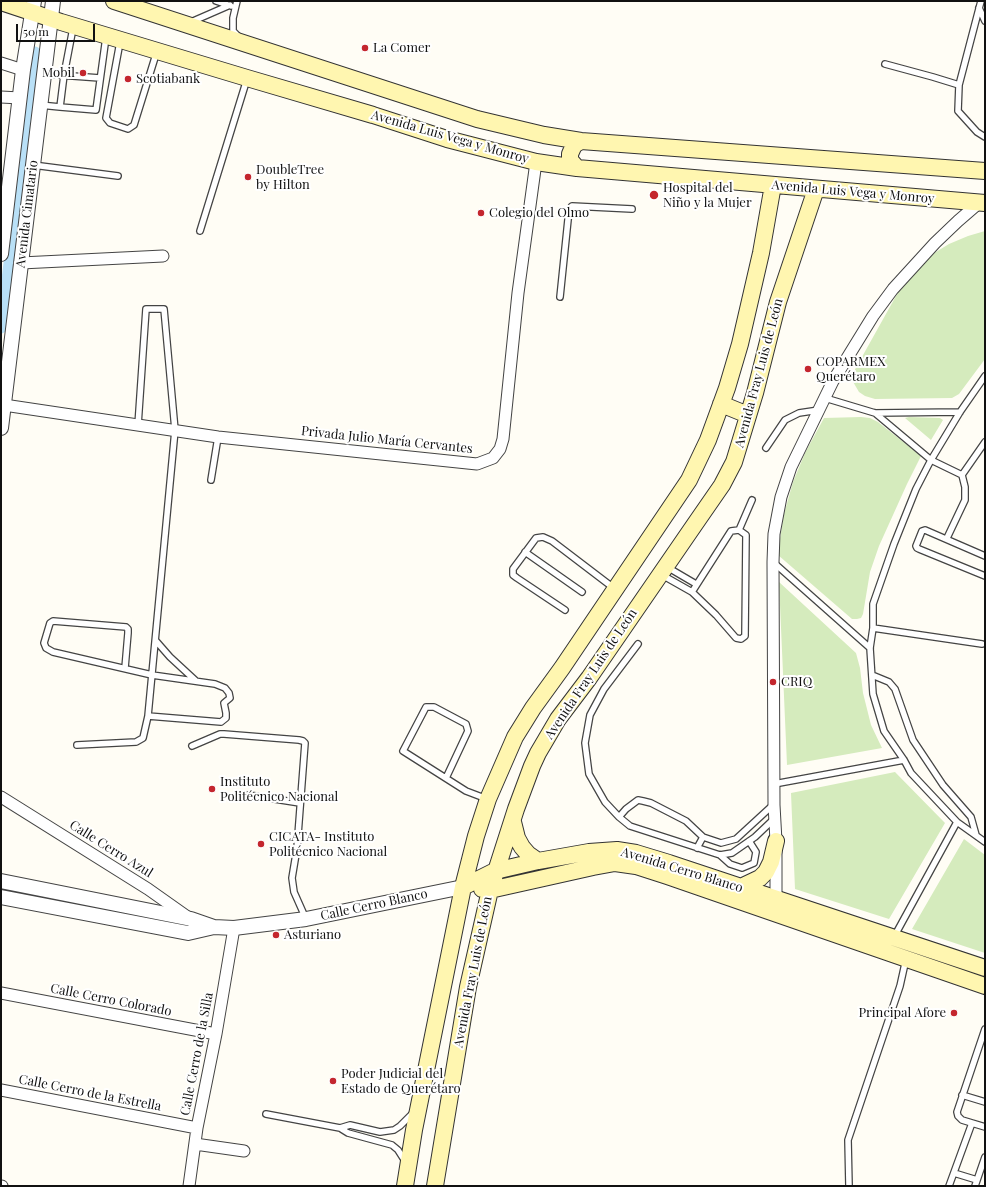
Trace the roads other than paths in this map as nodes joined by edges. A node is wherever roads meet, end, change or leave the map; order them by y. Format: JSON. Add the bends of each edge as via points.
{"nodes":[{"id":1,"x":53,"y":1,"type":"edge"},
{"id":2,"x":114,"y":1,"type":"edge"},
{"id":3,"x":216,"y":1,"type":"edge"},
{"id":4,"x":237,"y":1,"type":"edge"},
{"id":5,"x":981,"y":1,"type":"edge"},
{"id":6,"x":1,"y":2,"type":"edge"},
{"id":7,"x":33,"y":6,"type":"edge"},
{"id":8,"x":233,"y":6,"type":"junction"},
{"id":9,"x":979,"y":8,"type":"junction"},
{"id":10,"x":51,"y":18,"type":"junction"},
{"id":11,"x":985,"y":21,"type":"edge"},
{"id":12,"x":186,"y":24,"type":"junction"},
{"id":13,"x":73,"y":25,"type":"junction"},
{"id":14,"x":28,"y":35,"type":"junction"},
{"id":15,"x":113,"y":38,"type":"junction"},
{"id":16,"x":48,"y":39,"type":"junction"},
{"id":17,"x":244,"y":43,"type":"junction"},
{"id":18,"x":157,"y":51,"type":"junction"},
{"id":19,"x":1,"y":63,"type":"edge"},
{"id":20,"x":885,"y":64,"type":"dead end"},
{"id":21,"x":23,"y":70,"type":"junction"},
{"id":22,"x":44,"y":74,"type":"junction"},
{"id":23,"x":64,"y":75,"type":"junction"},
{"id":24,"x":100,"y":78,"type":"junction"},
{"id":25,"x":247,"y":78,"type":"junction"},
{"id":26,"x":959,"y":85,"type":"junction"},
{"id":27,"x":1,"y":97,"type":"edge"},
{"id":28,"x":20,"y":98,"type":"junction"},
{"id":29,"x":40,"y":105,"type":"junction"},
{"id":30,"x":60,"y":107,"type":"junction"},
{"id":31,"x":985,"y":137,"type":"edge"},
{"id":32,"x":581,"y":141,"type":"junction"},
{"id":33,"x":536,"y":162,"type":"junction"},
{"id":34,"x":6,"y":163,"type":"edge"},
{"id":35,"x":33,"y":164,"type":"junction"},
{"id":36,"x":577,"y":168,"type":"junction"},
{"id":37,"x":985,"y":171,"type":"edge"},
{"id":38,"x":118,"y":176,"type":"dead end"},
{"id":39,"x":773,"y":185,"type":"junction"},
{"id":40,"x":816,"y":189,"type":"junction"},
{"id":41,"x":983,"y":202,"type":"edge"},
{"id":42,"x":632,"y":209,"type":"dead end"},
{"id":43,"x":3,"y":226,"type":"edge"},
{"id":44,"x":200,"y":231,"type":"dead end"},
{"id":45,"x":1,"y":254,"type":"edge"},
{"id":46,"x":163,"y":256,"type":"dead end"},
{"id":47,"x":21,"y":263,"type":"junction"},
{"id":48,"x":560,"y":297,"type":"dead end"},
{"id":49,"x":985,"y":376,"type":"edge"},
{"id":50,"x":825,"y":398,"type":"junction"},
{"id":51,"x":721,"y":404,"type":"junction"},
{"id":52,"x":4,"y":405,"type":"junction"},
{"id":53,"x":819,"y":410,"type":"junction"},
{"id":54,"x":960,"y":412,"type":"junction"},
{"id":55,"x":875,"y":413,"type":"junction"},
{"id":56,"x":748,"y":415,"type":"junction"},
{"id":57,"x":138,"y":425,"type":"junction"},
{"id":58,"x":1,"y":428,"type":"edge"},
{"id":59,"x":175,"y":430,"type":"junction"},
{"id":60,"x":218,"y":437,"type":"junction"},
{"id":61,"x":984,"y":444,"type":"edge"},
{"id":62,"x":766,"y":448,"type":"dead end"},
{"id":63,"x":931,"y":460,"type":"junction"},
{"id":64,"x":962,"y":475,"type":"junction"},
{"id":65,"x":211,"y":480,"type":"dead end"},
{"id":66,"x":752,"y":500,"type":"dead end"},
{"id":67,"x":738,"y":530,"type":"junction"},
{"id":68,"x":947,"y":538,"type":"junction"},
{"id":69,"x":525,"y":552,"type":"junction"},
{"id":70,"x":985,"y":556,"type":"edge"},
{"id":71,"x":773,"y":562,"type":"junction"},
{"id":72,"x":662,"y":570,"type":"junction"},
{"id":73,"x":985,"y":576,"type":"edge"},
{"id":74,"x":696,"y":584,"type":"junction"},
{"id":75,"x":615,"y":589,"type":"junction"},
{"id":76,"x":582,"y":592,"type":"dead end"},
{"id":77,"x":692,"y":592,"type":"junction"},
{"id":78,"x":565,"y":610,"type":"dead end"},
{"id":79,"x":872,"y":628,"type":"junction"},
{"id":80,"x":156,"y":640,"type":"junction"},
{"id":81,"x":638,"y":644,"type":"dead end"},
{"id":82,"x":982,"y":644,"type":"dead end"},
{"id":83,"x":870,"y":648,"type":"junction"},
{"id":84,"x":125,"y":668,"type":"junction"},
{"id":85,"x":872,"y":674,"type":"junction"},
{"id":86,"x":152,"y":675,"type":"junction"},
{"id":87,"x":196,"y":681,"type":"junction"},
{"id":88,"x":148,"y":716,"type":"junction"},
{"id":89,"x":77,"y":745,"type":"dead end"},
{"id":90,"x":192,"y":746,"type":"dead end"},
{"id":91,"x":904,"y":760,"type":"junction"},
{"id":92,"x":446,"y":778,"type":"junction"},
{"id":93,"x":774,"y":784,"type":"junction"},
{"id":94,"x":249,"y":795,"type":"dead end"},
{"id":95,"x":1,"y":797,"type":"edge"},
{"id":96,"x":488,"y":799,"type":"junction"},
{"id":97,"x":300,"y":803,"type":"junction"},
{"id":98,"x":774,"y":805,"type":"junction"},
{"id":99,"x":619,"y":817,"type":"junction"},
{"id":100,"x":775,"y":818,"type":"junction"},
{"id":101,"x":513,"y":822,"type":"junction"},
{"id":102,"x":957,"y":822,"type":"junction"},
{"id":103,"x":976,"y":835,"type":"junction"},
{"id":104,"x":703,"y":837,"type":"junction"},
{"id":105,"x":749,"y":841,"type":"junction"},
{"id":106,"x":776,"y":842,"type":"junction"},
{"id":107,"x":985,"y":842,"type":"edge"},
{"id":108,"x":697,"y":848,"type":"junction"},
{"id":109,"x":720,"y":855,"type":"junction"},
{"id":110,"x":538,"y":861,"type":"junction"},
{"id":111,"x":495,"y":871,"type":"junction"},
{"id":112,"x":1,"y":881,"type":"edge"},
{"id":113,"x":463,"y":887,"type":"junction"},
{"id":114,"x":741,"y":887,"type":"junction"},
{"id":115,"x":490,"y":890,"type":"junction"},
{"id":116,"x":1,"y":897,"type":"edge"},
{"id":117,"x":776,"y":900,"type":"junction"},
{"id":118,"x":191,"y":919,"type":"junction"},
{"id":119,"x":306,"y":919,"type":"junction"},
{"id":120,"x":214,"y":927,"type":"junction"},
{"id":121,"x":234,"y":928,"type":"junction"},
{"id":122,"x":188,"y":933,"type":"junction"},
{"id":123,"x":893,"y":939,"type":"junction"},
{"id":124,"x":906,"y":959,"type":"junction"},
{"id":125,"x":985,"y":968,"type":"edge"},
{"id":126,"x":985,"y":986,"type":"edge"},
{"id":127,"x":1,"y":993,"type":"edge"},
{"id":128,"x":985,"y":1029,"type":"edge"},
{"id":129,"x":216,"y":1034,"type":"junction"},
{"id":130,"x":1,"y":1090,"type":"edge"},
{"id":131,"x":962,"y":1095,"type":"junction"},
{"id":132,"x":985,"y":1102,"type":"edge"},
{"id":133,"x":420,"y":1105,"type":"junction"},
{"id":134,"x":266,"y":1114,"type":"dead end"},
{"id":135,"x":972,"y":1123,"type":"junction"},
{"id":136,"x":985,"y":1127,"type":"edge"},
{"id":137,"x":197,"y":1128,"type":"junction"},
{"id":138,"x":340,"y":1128,"type":"junction"},
{"id":139,"x":195,"y":1144,"type":"junction"},
{"id":140,"x":244,"y":1151,"type":"dead end"},
{"id":141,"x":985,"y":1158,"type":"edge"},
{"id":142,"x":408,"y":1166,"type":"junction"},
{"id":143,"x":954,"y":1173,"type":"junction"},
{"id":144,"x":976,"y":1183,"type":"edge"},
{"id":145,"x":188,"y":1186,"type":"edge"},
{"id":146,"x":405,"y":1186,"type":"edge"},
{"id":147,"x":435,"y":1186,"type":"edge"},
{"id":148,"x":848,"y":1186,"type":"edge"},
{"id":149,"x":949,"y":1186,"type":"edge"}],
"edges":[{"from":1,"to":10,"type":"street","name":"Avenida Cimatario"},
{"from":2,"to":12,"type":"main road","name":"Avenida Luis Vega y Monroy","via":[[149,10]]},
{"from":3,"to":8,"type":"lane"},
{"from":4,"to":8,"type":"lane"},
{"from":5,"to":9,"type":"lane"},
{"from":6,"to":7,"type":"main road","name":"Avenida Luis Vega y Monroy"},
{"from":7,"to":10,"type":"main road","name":"Avenida Luis Vega y Monroy"},
{"from":7,"to":14,"type":"street","name":"Avenida Cimatario"},
{"from":8,"to":12,"type":"lane"},
{"from":8,"to":17,"type":"lane","via":[[233,31]]},
{"from":9,"to":11,"type":"lane"},
{"from":9,"to":26,"type":"lane"},
{"from":10,"to":13,"type":"main road","name":"Avenida Luis Vega y Monroy"},
{"from":10,"to":16,"type":"street","name":"Avenida Cimatario"},
{"from":12,"to":17,"type":"main road","name":"Avenida Luis Vega y Monroy"},
{"from":13,"to":15,"type":"main road","name":"Avenida Luis Vega y Monroy"},
{"from":13,"to":23,"type":"lane"},
{"from":14,"to":16,"type":"street","via":[[35,32]]},
{"from":14,"to":21,"type":"street","name":"Avenida Cimatario"},
{"from":15,"to":18,"type":"main road","name":"Avenida Luis Vega y Monroy"},
{"from":15,"to":18,"type":"lane","via":[[106,118],[110,123],[128,129],[134,125]]},
{"from":15,"to":24,"type":"lane"},
{"from":16,"to":22,"type":"street","name":"Avenida Cimatario"},
{"from":17,"to":32,"type":"main road","name":"Avenida Luis Vega y Monroy","via":[[477,119]]},
{"from":18,"to":25,"type":"main road","name":"Avenida Luis Vega y Monroy"},
{"from":19,"to":21,"type":"street"},
{"from":20,"to":26,"type":"lane"},
{"from":21,"to":28,"type":"street","name":"Avenida Cimatario"},
{"from":22,"to":23,"type":"lane"},
{"from":22,"to":29,"type":"street","name":"Avenida Cimatario"},
{"from":23,"to":24,"type":"lane"},
{"from":23,"to":30,"type":"lane"},
{"from":24,"to":30,"type":"lane","via":[[96,110]]},
{"from":25,"to":33,"type":"main road","name":"Avenida Luis Vega y Monroy","via":[[447,139]]},
{"from":25,"to":44,"type":"lane"},
{"from":26,"to":31,"type":"lane","via":[[958,111]]},
{"from":27,"to":28,"type":"street"},
{"from":28,"to":34,"type":"street","name":"Avenida Cimatario"},
{"from":29,"to":30,"type":"lane"},
{"from":29,"to":35,"type":"street","name":"Avenida Cimatario"},
{"from":32,"to":36,"type":"main road","via":[[574,145],[570,154],[570,160]]},
{"from":32,"to":37,"type":"main road","name":"Avenida Luis Vega y Monroy"},
{"from":33,"to":36,"type":"main road","name":"Avenida Luis Vega y Monroy"},
{"from":33,"to":60,"type":"street","name":"Privada Julio María Cervantes","via":[[502,439],[500,449],[493,458],[476,464]]},
{"from":34,"to":43,"type":"street","name":"Avenida Cimatario"},
{"from":35,"to":38,"type":"lane"},
{"from":35,"to":47,"type":"street","name":"Avenida Cimatario"},
{"from":36,"to":39,"type":"main road","name":"Avenida Luis Vega y Monroy"},
{"from":39,"to":40,"type":"main road","name":"Avenida Luis Vega y Monroy"},
{"from":39,"to":51,"type":"main road","name":"Avenida Fray Luis de León","via":[[740,344]]},
{"from":40,"to":41,"type":"main road","name":"Avenida Luis Vega y Monroy"},
{"from":40,"to":56,"type":"main road","name":"Avenida Fray Luis de León","via":[[778,302]]},
{"from":41,"to":50,"type":"street","via":[[958,221],[893,289],[873,316]]},
{"from":42,"to":48,"type":"lane","via":[[572,206],[569,210]]},
{"from":43,"to":45,"type":"street","name":"Avenida Cimatario"},
{"from":46,"to":47,"type":"street"},
{"from":47,"to":52,"type":"street","name":"Avenida Cimatario"},
{"from":49,"to":54,"type":"lane"},
{"from":50,"to":53,"type":"street"},
{"from":50,"to":55,"type":"lane"},
{"from":51,"to":56,"type":"main road"},
{"from":51,"to":75,"type":"main road","name":"Avenida Fray Luis de León","via":[[689,480]]},
{"from":52,"to":57,"type":"street","name":"Privada Julio María Cervantes"},
{"from":52,"to":58,"type":"street","name":"Avenida Cimatario"},
{"from":53,"to":62,"type":"lane","via":[[799,413],[785,420]]},
{"from":53,"to":71,"type":"street","via":[[790,467],[774,534]]},
{"from":54,"to":55,"type":"lane"},
{"from":54,"to":63,"type":"lane"},
{"from":55,"to":63,"type":"lane"},
{"from":56,"to":72,"type":"main road","name":"Avenida Fray Luis de León","via":[[734,462],[722,485]]},
{"from":57,"to":59,"type":"street","name":"Privada Julio María Cervantes"},
{"from":57,"to":59,"type":"lane","via":[[146,309],[164,309]]},
{"from":59,"to":60,"type":"street","name":"Privada Julio María Cervantes"},
{"from":59,"to":80,"type":"lane"},
{"from":60,"to":65,"type":"lane"},
{"from":61,"to":64,"type":"lane"},
{"from":63,"to":64,"type":"lane"},
{"from":63,"to":79,"type":"lane","via":[[916,489],[873,604]]},
{"from":64,"to":68,"type":"lane","via":[[965,500]]},
{"from":66,"to":67,"type":"lane"},
{"from":67,"to":74,"type":"lane","via":[[731,531]]},
{"from":67,"to":77,"type":"lane","via":[[746,535],[745,636],[741,639],[736,638],[716,614]]},
{"from":68,"to":70,"type":"lane"},
{"from":68,"to":73,"type":"lane","via":[[926,530],[922,531],[916,546]]},
{"from":69,"to":75,"type":"lane","via":[[536,538],[552,540]]},
{"from":69,"to":76,"type":"lane"},
{"from":69,"to":78,"type":"lane","via":[[513,569],[513,574]]},
{"from":71,"to":83,"type":"lane"},
{"from":71,"to":93,"type":"street"},
{"from":72,"to":74,"type":"lane"},
{"from":72,"to":77,"type":"lane"},
{"from":72,"to":101,"type":"main road","name":"Avenida Fray Luis de León","via":[[547,736],[532,766]]},
{"from":74,"to":77,"type":"lane"},
{"from":75,"to":96,"type":"main road","name":"Avenida Fray Luis de León","via":[[515,737]]},
{"from":79,"to":82,"type":"lane"},
{"from":79,"to":83,"type":"lane"},
{"from":80,"to":86,"type":"lane"},
{"from":80,"to":87,"type":"lane"},
{"from":81,"to":99,"type":"lane","via":[[604,689],[590,715],[585,743],[589,774],[605,802]]},
{"from":83,"to":85,"type":"lane"},
{"from":84,"to":84,"type":"lane","via":[[128,632],[126,627],[52,621],[50,623],[44,642],[48,650]]},
{"from":84,"to":86,"type":"lane"},
{"from":85,"to":91,"type":"lane","via":[[873,694],[884,731]]},
{"from":85,"to":103,"type":"lane","via":[[888,682],[895,689],[914,740],[943,785],[971,817]]},
{"from":86,"to":87,"type":"lane"},
{"from":86,"to":88,"type":"lane"},
{"from":87,"to":88,"type":"lane","via":[[215,684],[225,688],[230,694],[230,698],[224,703],[226,718],[221,722]]},
{"from":88,"to":89,"type":"lane","via":[[143,738],[136,742]]},
{"from":90,"to":97,"type":"lane","via":[[220,734],[304,742]]},
{"from":91,"to":93,"type":"lane"},
{"from":91,"to":102,"type":"lane","via":[[911,773]]},
{"from":92,"to":92,"type":"lane","via":[[468,731],[466,724],[434,707],[426,707],[403,751]]},
{"from":92,"to":96,"type":"lane","via":[[466,791]]},
{"from":93,"to":98,"type":"street"},
{"from":94,"to":97,"type":"lane"},
{"from":95,"to":118,"type":"street","name":"Calle Cerro Azul","via":[[148,889]]},
{"from":96,"to":113,"type":"main road","name":"Avenida Fray Luis de León"},
{"from":97,"to":119,"type":"lane","via":[[292,878],[294,892]]},
{"from":98,"to":100,"type":"street"},
{"from":98,"to":104,"type":"lane","via":[[736,839],[721,843]]},
{"from":99,"to":104,"type":"lane","via":[[638,800],[644,801],[686,821]]},
{"from":99,"to":108,"type":"lane","via":[[630,826]]},
{"from":100,"to":105,"type":"lane"},
{"from":100,"to":106,"type":"street"},
{"from":101,"to":110,"type":"main road","via":[[522,847]]},
{"from":101,"to":111,"type":"main road","name":"Avenida Fray Luis de León"},
{"from":102,"to":103,"type":"lane"},
{"from":102,"to":123,"type":"lane"},
{"from":103,"to":107,"type":"lane"},
{"from":104,"to":108,"type":"lane"},
{"from":105,"to":109,"type":"lane","via":[[732,853]]},
{"from":105,"to":109,"type":"lane","via":[[756,852],[754,863],[742,868],[730,864]]},
{"from":106,"to":114,"type":"main road","via":[[766,872],[760,878]]},
{"from":106,"to":117,"type":"street"},
{"from":108,"to":109,"type":"lane"},
{"from":110,"to":111,"type":"main road","name":"Avenida Cerro Blanco"},
{"from":110,"to":114,"type":"main road","name":"Avenida Cerro Blanco","via":[[617,850],[636,853]]},
{"from":111,"to":113,"type":"main road","name":"Avenida Cerro Blanco"},
{"from":111,"to":115,"type":"main road","name":"Avenida Fray Luis de León"},
{"from":112,"to":118,"type":"street","name":"Calle Cerro Blanco"},
{"from":113,"to":115,"type":"main road","name":"Avenida Cerro Blanco"},
{"from":113,"to":119,"type":"street","name":"Calle Cerro Blanco"},
{"from":113,"to":133,"type":"main road","name":"Avenida Fray Luis de León"},
{"from":114,"to":117,"type":"main road","name":"Avenida Cerro Blanco"},
{"from":115,"to":124,"type":"main road","name":"Avenida Cerro Blanco","via":[[615,863],[636,866]]},
{"from":115,"to":147,"type":"main road","name":"Avenida Fray Luis de León","via":[[468,987]]},
{"from":116,"to":122,"type":"street","name":"Calle Cerro Blanco"},
{"from":117,"to":123,"type":"main road","name":"Avenida Cerro Blanco"},
{"from":118,"to":120,"type":"street","name":"Calle Cerro Blanco"},
{"from":118,"to":122,"type":"street"},
{"from":119,"to":121,"type":"street","name":"Calle Cerro Blanco"},
{"from":120,"to":121,"type":"street","name":"Calle Cerro Blanco"},
{"from":120,"to":122,"type":"street","name":"Calle Cerro Blanco"},
{"from":121,"to":129,"type":"street","name":"Calle Cerro de la Silla"},
{"from":123,"to":125,"type":"main road","name":"Avenida Cerro Blanco"},
{"from":124,"to":126,"type":"main road","name":"Avenida Cerro Blanco"},
{"from":124,"to":148,"type":"lane","via":[[900,986],[848,1140]]},
{"from":127,"to":129,"type":"street","name":"Calle Cerro Colorado"},
{"from":128,"to":131,"type":"lane"},
{"from":129,"to":137,"type":"street","name":"Calle Cerro de la Silla"},
{"from":130,"to":137,"type":"street","name":"Calle Cerro de la Estrella"},
{"from":131,"to":132,"type":"lane"},
{"from":131,"to":135,"type":"lane","via":[[958,1116]]},
{"from":133,"to":138,"type":"lane","via":[[394,1130],[380,1132],[350,1125]]},
{"from":133,"to":142,"type":"main road","name":"Avenida Fray Luis de León"},
{"from":134,"to":138,"type":"lane"},
{"from":135,"to":136,"type":"lane"},
{"from":135,"to":143,"type":"lane"},
{"from":137,"to":139,"type":"street","name":"Calle Cerro de la Silla"},
{"from":138,"to":142,"type":"lane","via":[[348,1133],[392,1145]]},
{"from":139,"to":140,"type":"street"},
{"from":139,"to":145,"type":"street","name":"Calle Cerro de la Silla"},
{"from":141,"to":144,"type":"lane"},
{"from":142,"to":146,"type":"main road","name":"Avenida Fray Luis de León"},
{"from":143,"to":144,"type":"lane"},
{"from":143,"to":149,"type":"lane"}]}
